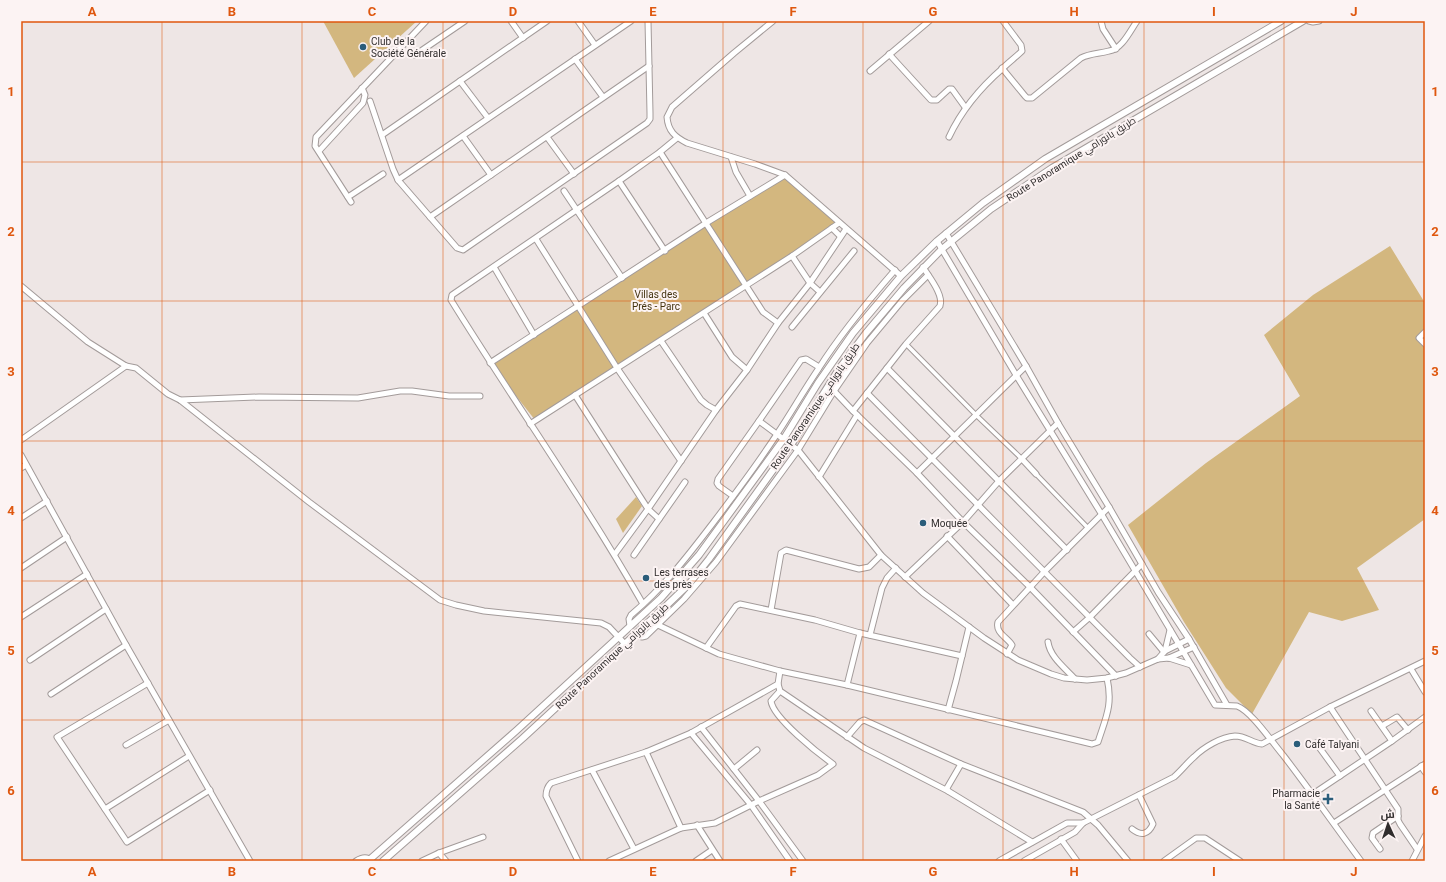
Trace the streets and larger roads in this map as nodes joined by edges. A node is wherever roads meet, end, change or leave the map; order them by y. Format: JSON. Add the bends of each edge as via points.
{"nodes":[{"id":1,"x":426,"y":21,"type":"edge"},
{"id":2,"x":465,"y":21,"type":"edge"},
{"id":3,"x":511,"y":21,"type":"edge"},
{"id":4,"x":546,"y":21,"type":"edge"},
{"id":5,"x":578,"y":21,"type":"edge"},
{"id":6,"x":631,"y":21,"type":"edge"},
{"id":7,"x":648,"y":21,"type":"edge"},
{"id":8,"x":773,"y":21,"type":"edge"},
{"id":9,"x":929,"y":21,"type":"edge"},
{"id":10,"x":1003,"y":21,"type":"edge"},
{"id":11,"x":1101,"y":21,"type":"edge"},
{"id":12,"x":1137,"y":21,"type":"edge"},
{"id":13,"x":1281,"y":21,"type":"edge"},
{"id":14,"x":1303,"y":21,"type":"edge"},
{"id":15,"x":1309,"y":21,"type":"edge"},
{"id":16,"x":1319,"y":21,"type":"edge"},
{"id":17,"x":523,"y":38,"type":"junction"},
{"id":18,"x":595,"y":45,"type":"junction"},
{"id":19,"x":1116,"y":49,"type":"junction"},
{"id":20,"x":889,"y":54,"type":"junction"},
{"id":21,"x":415,"y":55,"type":"dead end"},
{"id":22,"x":575,"y":59,"type":"junction"},
{"id":23,"x":649,"y":66,"type":"junction"},
{"id":24,"x":1002,"y":68,"type":"junction"},
{"id":25,"x":870,"y":71,"type":"dead end"},
{"id":26,"x":460,"y":81,"type":"junction"},
{"id":27,"x":362,"y":88,"type":"junction"},
{"id":28,"x":603,"y":97,"type":"junction"},
{"id":29,"x":370,"y":101,"type":"dead end"},
{"id":30,"x":965,"y":107,"type":"junction"},
{"id":31,"x":488,"y":118,"type":"junction"},
{"id":32,"x":382,"y":135,"type":"junction"},
{"id":33,"x":463,"y":136,"type":"junction"},
{"id":34,"x":547,"y":137,"type":"junction"},
{"id":35,"x":949,"y":137,"type":"dead end"},
{"id":36,"x":677,"y":138,"type":"junction"},
{"id":37,"x":318,"y":151,"type":"junction"},
{"id":38,"x":660,"y":152,"type":"junction"},
{"id":39,"x":731,"y":157,"type":"junction"},
{"id":40,"x":383,"y":174,"type":"dead end"},
{"id":41,"x":574,"y":174,"type":"junction"},
{"id":42,"x":491,"y":175,"type":"junction"},
{"id":43,"x":785,"y":175,"type":"junction"},
{"id":44,"x":398,"y":180,"type":"junction"},
{"id":45,"x":619,"y":181,"type":"junction"},
{"id":46,"x":564,"y":191,"type":"dead end"},
{"id":47,"x":750,"y":196,"type":"junction"},
{"id":48,"x":577,"y":210,"type":"junction"},
{"id":49,"x":430,"y":217,"type":"junction"},
{"id":50,"x":706,"y":223,"type":"junction"},
{"id":51,"x":839,"y":223,"type":"junction"},
{"id":52,"x":832,"y":228,"type":"junction"},
{"id":53,"x":846,"y":228,"type":"junction"},
{"id":54,"x":946,"y":233,"type":"junction"},
{"id":55,"x":840,"y":236,"type":"junction"},
{"id":56,"x":536,"y":239,"type":"junction"},
{"id":57,"x":937,"y":241,"type":"junction"},
{"id":58,"x":952,"y":241,"type":"junction"},
{"id":59,"x":942,"y":249,"type":"junction"},
{"id":60,"x":665,"y":251,"type":"junction"},
{"id":61,"x":854,"y":251,"type":"dead end"},
{"id":62,"x":792,"y":256,"type":"junction"},
{"id":63,"x":494,"y":267,"type":"junction"},
{"id":64,"x":923,"y":267,"type":"junction"},
{"id":65,"x":895,"y":270,"type":"junction"},
{"id":66,"x":928,"y":275,"type":"junction"},
{"id":67,"x":901,"y":276,"type":"junction"},
{"id":68,"x":622,"y":278,"type":"junction"},
{"id":69,"x":810,"y":283,"type":"junction"},
{"id":70,"x":21,"y":286,"type":"edge"},
{"id":71,"x":746,"y":286,"type":"junction"},
{"id":72,"x":820,"y":292,"type":"junction"},
{"id":73,"x":578,"y":307,"type":"junction"},
{"id":74,"x":704,"y":313,"type":"junction"},
{"id":75,"x":778,"y":323,"type":"junction"},
{"id":76,"x":792,"y":327,"type":"dead end"},
{"id":77,"x":1425,"y":332,"type":"edge"},
{"id":78,"x":534,"y":335,"type":"junction"},
{"id":79,"x":661,"y":340,"type":"junction"},
{"id":80,"x":906,"y":344,"type":"junction"},
{"id":81,"x":1425,"y":344,"type":"edge"},
{"id":82,"x":490,"y":363,"type":"junction"},
{"id":83,"x":126,"y":366,"type":"junction"},
{"id":84,"x":1026,"y":366,"type":"junction"},
{"id":85,"x":819,"y":367,"type":"junction"},
{"id":86,"x":617,"y":368,"type":"junction"},
{"id":87,"x":886,"y":368,"type":"junction"},
{"id":88,"x":747,"y":370,"type":"junction"},
{"id":89,"x":1016,"y":375,"type":"junction"},
{"id":90,"x":834,"y":390,"type":"junction"},
{"id":91,"x":867,"y":393,"type":"junction"},
{"id":92,"x":575,"y":395,"type":"junction"},
{"id":93,"x":480,"y":396,"type":"dead end"},
{"id":94,"x":180,"y":400,"type":"junction"},
{"id":95,"x":716,"y":410,"type":"junction"},
{"id":96,"x":855,"y":413,"type":"junction"},
{"id":97,"x":976,"y":414,"type":"junction"},
{"id":98,"x":759,"y":421,"type":"junction"},
{"id":99,"x":1058,"y":423,"type":"junction"},
{"id":100,"x":530,"y":424,"type":"junction"},
{"id":101,"x":1050,"y":431,"type":"junction"},
{"id":102,"x":777,"y":435,"type":"junction"},
{"id":103,"x":954,"y":436,"type":"junction"},
{"id":104,"x":21,"y":440,"type":"edge"},
{"id":105,"x":783,"y":440,"type":"junction"},
{"id":106,"x":791,"y":445,"type":"junction"},
{"id":107,"x":798,"y":450,"type":"junction"},
{"id":108,"x":21,"y":455,"type":"edge"},
{"id":109,"x":932,"y":458,"type":"junction"},
{"id":110,"x":1022,"y":459,"type":"junction"},
{"id":111,"x":681,"y":461,"type":"junction"},
{"id":112,"x":26,"y":465,"type":"junction"},
{"id":113,"x":21,"y":468,"type":"edge"},
{"id":114,"x":917,"y":473,"type":"junction"},
{"id":115,"x":1036,"y":474,"type":"joint"},
{"id":116,"x":819,"y":478,"type":"junction"},
{"id":117,"x":999,"y":481,"type":"junction"},
{"id":118,"x":685,"y":482,"type":"dead end"},
{"id":119,"x":733,"y":496,"type":"junction"},
{"id":120,"x":47,"y":501,"type":"junction"},
{"id":121,"x":978,"y":504,"type":"junction"},
{"id":122,"x":1109,"y":508,"type":"junction"},
{"id":123,"x":648,"y":509,"type":"junction"},
{"id":124,"x":1102,"y":515,"type":"junction"},
{"id":125,"x":21,"y":518,"type":"edge"},
{"id":126,"x":659,"y":519,"type":"junction"},
{"id":127,"x":963,"y":522,"type":"junction"},
{"id":128,"x":1088,"y":528,"type":"junction"},
{"id":129,"x":947,"y":536,"type":"junction"},
{"id":130,"x":67,"y":537,"type":"junction"},
{"id":131,"x":1067,"y":550,"type":"junction"},
{"id":132,"x":615,"y":554,"type":"junction"},
{"id":133,"x":634,"y":555,"type":"dead end"},
{"id":134,"x":881,"y":555,"type":"junction"},
{"id":135,"x":1142,"y":564,"type":"junction"},
{"id":136,"x":21,"y":568,"type":"edge"},
{"id":137,"x":896,"y":568,"type":"junction"},
{"id":138,"x":1045,"y":571,"type":"junction"},
{"id":139,"x":1135,"y":572,"type":"junction"},
{"id":140,"x":86,"y":574,"type":"junction"},
{"id":141,"x":905,"y":577,"type":"junction"},
{"id":142,"x":1030,"y":587,"type":"junction"},
{"id":143,"x":644,"y":604,"type":"junction"},
{"id":144,"x":1013,"y":605,"type":"junction"},
{"id":145,"x":106,"y":609,"type":"junction"},
{"id":146,"x":771,"y":610,"type":"junction"},
{"id":147,"x":21,"y":617,"type":"edge"},
{"id":148,"x":1090,"y":617,"type":"junction"},
{"id":149,"x":658,"y":625,"type":"junction"},
{"id":150,"x":630,"y":626,"type":"junction"},
{"id":151,"x":969,"y":627,"type":"junction"},
{"id":152,"x":1170,"y":629,"type":"junction"},
{"id":153,"x":1073,"y":632,"type":"junction"},
{"id":154,"x":860,"y":633,"type":"junction"},
{"id":155,"x":636,"y":634,"type":"junction"},
{"id":156,"x":1149,"y":634,"type":"dead end"},
{"id":157,"x":870,"y":635,"type":"junction"},
{"id":158,"x":618,"y":637,"type":"junction"},
{"id":159,"x":1189,"y":639,"type":"junction"},
{"id":160,"x":1048,"y":642,"type":"dead end"},
{"id":161,"x":625,"y":644,"type":"junction"},
{"id":162,"x":1179,"y":644,"type":"junction"},
{"id":163,"x":126,"y":646,"type":"junction"},
{"id":164,"x":1194,"y":647,"type":"junction"},
{"id":165,"x":706,"y":648,"type":"junction"},
{"id":166,"x":1165,"y":651,"type":"junction"},
{"id":167,"x":1184,"y":652,"type":"junction"},
{"id":168,"x":1007,"y":654,"type":"junction"},
{"id":169,"x":962,"y":656,"type":"junction"},
{"id":170,"x":1169,"y":658,"type":"junction"},
{"id":171,"x":1158,"y":659,"type":"junction"},
{"id":172,"x":30,"y":660,"type":"dead end"},
{"id":173,"x":1425,"y":661,"type":"edge"},
{"id":174,"x":1191,"y":665,"type":"junction"},
{"id":175,"x":1140,"y":667,"type":"junction"},
{"id":176,"x":1410,"y":669,"type":"junction"},
{"id":177,"x":780,"y":671,"type":"junction"},
{"id":178,"x":1116,"y":676,"type":"junction"},
{"id":179,"x":1075,"y":678,"type":"junction"},
{"id":180,"x":1107,"y":678,"type":"junction"},
{"id":181,"x":148,"y":683,"type":"junction"},
{"id":182,"x":778,"y":684,"type":"junction"},
{"id":183,"x":847,"y":685,"type":"junction"},
{"id":184,"x":780,"y":691,"type":"junction"},
{"id":185,"x":1425,"y":692,"type":"edge"},
{"id":186,"x":51,"y":694,"type":"dead end"},
{"id":187,"x":1227,"y":705,"type":"junction"},
{"id":188,"x":1330,"y":707,"type":"junction"},
{"id":189,"x":948,"y":710,"type":"junction"},
{"id":190,"x":1371,"y":711,"type":"dead end"},
{"id":191,"x":1425,"y":717,"type":"edge"},
{"id":192,"x":169,"y":720,"type":"junction"},
{"id":193,"x":1382,"y":726,"type":"junction"},
{"id":194,"x":701,"y":727,"type":"junction"},
{"id":195,"x":1408,"y":730,"type":"junction"},
{"id":196,"x":691,"y":732,"type":"junction"},
{"id":197,"x":847,"y":737,"type":"junction"},
{"id":198,"x":1270,"y":739,"type":"junction"},
{"id":199,"x":1392,"y":741,"type":"junction"},
{"id":200,"x":1316,"y":743,"type":"dead end"},
{"id":201,"x":126,"y":745,"type":"dead end"},
{"id":202,"x":756,"y":750,"type":"dead end"},
{"id":203,"x":646,"y":752,"type":"junction"},
{"id":204,"x":189,"y":756,"type":"junction"},
{"id":205,"x":1365,"y":759,"type":"junction"},
{"id":206,"x":960,"y":764,"type":"junction"},
{"id":207,"x":1423,"y":765,"type":"edge"},
{"id":208,"x":734,"y":769,"type":"junction"},
{"id":209,"x":592,"y":770,"type":"junction"},
{"id":210,"x":1425,"y":772,"type":"edge"},
{"id":211,"x":1340,"y":776,"type":"junction"},
{"id":212,"x":1385,"y":789,"type":"junction"},
{"id":213,"x":210,"y":790,"type":"junction"},
{"id":214,"x":948,"y":791,"type":"junction"},
{"id":215,"x":1313,"y":794,"type":"junction"},
{"id":216,"x":1139,"y":795,"type":"junction"},
{"id":217,"x":759,"y":801,"type":"junction"},
{"id":218,"x":751,"y":805,"type":"junction"},
{"id":219,"x":105,"y":809,"type":"junction"},
{"id":220,"x":1398,"y":816,"type":"junction"},
{"id":221,"x":1091,"y":818,"type":"junction"},
{"id":222,"x":1083,"y":822,"type":"junction"},
{"id":223,"x":1334,"y":823,"type":"junction"},
{"id":224,"x":697,"y":825,"type":"junction"},
{"id":225,"x":681,"y":828,"type":"junction"},
{"id":226,"x":1132,"y":829,"type":"dead end"},
{"id":227,"x":1425,"y":836,"type":"edge"},
{"id":228,"x":483,"y":837,"type":"dead end"},
{"id":229,"x":1061,"y":839,"type":"junction"},
{"id":230,"x":1032,"y":842,"type":"junction"},
{"id":231,"x":634,"y":849,"type":"junction"},
{"id":232,"x":1380,"y":849,"type":"dead end"},
{"id":233,"x":1417,"y":849,"type":"junction"},
{"id":234,"x":712,"y":850,"type":"junction"},
{"id":235,"x":439,"y":853,"type":"junction"},
{"id":236,"x":370,"y":860,"type":"edge"},
{"id":237,"x":250,"y":861,"type":"edge"},
{"id":238,"x":356,"y":861,"type":"edge"},
{"id":239,"x":383,"y":861,"type":"edge"},
{"id":240,"x":422,"y":861,"type":"edge"},
{"id":241,"x":446,"y":861,"type":"edge"},
{"id":242,"x":578,"y":861,"type":"edge"},
{"id":243,"x":609,"y":861,"type":"edge"},
{"id":244,"x":696,"y":861,"type":"edge"},
{"id":245,"x":720,"y":861,"type":"edge"},
{"id":246,"x":790,"y":861,"type":"edge"},
{"id":247,"x":803,"y":861,"type":"edge"},
{"id":248,"x":999,"y":861,"type":"edge"},
{"id":249,"x":1024,"y":861,"type":"edge"},
{"id":250,"x":1076,"y":861,"type":"edge"},
{"id":251,"x":1128,"y":861,"type":"edge"},
{"id":252,"x":1164,"y":861,"type":"edge"},
{"id":253,"x":1240,"y":861,"type":"edge"},
{"id":254,"x":1361,"y":861,"type":"edge"},
{"id":255,"x":1412,"y":861,"type":"edge"}],
"edges":[{"from":1,"to":27,"type":"street"},
{"from":2,"to":21,"type":"street"},
{"from":3,"to":17,"type":"street"},
{"from":4,"to":17,"type":"street"},
{"from":5,"to":18,"type":"street"},
{"from":6,"to":18,"type":"street"},
{"from":7,"to":23,"type":"street"},
{"from":8,"to":36,"type":"street","via":[[672,107],[667,123]]},
{"from":9,"to":20,"type":"street"},
{"from":10,"to":24,"type":"street","via":[[1022,49]]},
{"from":11,"to":19,"type":"street"},
{"from":12,"to":19,"type":"street"},
{"from":13,"to":54,"type":"street","name":"Route Panoramique طريق بانورامي","via":[[1045,159],[988,199]]},
{"from":14,"to":58,"type":"street","name":"Route Panoramique طريق بانورامي","via":[[1052,168],[992,209]]},
{"from":15,"to":16,"type":"street"},
{"from":17,"to":26,"type":"street"},
{"from":18,"to":22,"type":"street"},
{"from":19,"to":24,"type":"street","via":[[1081,58],[1032,98],[1025,96]]},
{"from":20,"to":25,"type":"street"},
{"from":20,"to":30,"type":"street","via":[[931,100],[937,100],[952,89]]},
{"from":22,"to":28,"type":"street"},
{"from":22,"to":31,"type":"street"},
{"from":23,"to":28,"type":"street"},
{"from":23,"to":41,"type":"street","via":[[648,121]]},
{"from":24,"to":30,"type":"street"},
{"from":26,"to":31,"type":"street"},
{"from":26,"to":32,"type":"street"},
{"from":27,"to":37,"type":"street","via":[[365,95],[363,103]]},
{"from":27,"to":37,"type":"street","via":[[317,135],[315,143]]},
{"from":28,"to":34,"type":"street"},
{"from":29,"to":32,"type":"street"},
{"from":30,"to":35,"type":"street"},
{"from":31,"to":33,"type":"street"},
{"from":32,"to":44,"type":"street"},
{"from":33,"to":42,"type":"street"},
{"from":33,"to":44,"type":"street"},
{"from":34,"to":41,"type":"street"},
{"from":34,"to":42,"type":"street"},
{"from":36,"to":38,"type":"street"},
{"from":36,"to":39,"type":"street"},
{"from":37,"to":40,"type":"street","via":[[349,199]]},
{"from":38,"to":45,"type":"street"},
{"from":38,"to":50,"type":"street"},
{"from":39,"to":43,"type":"street"},
{"from":39,"to":47,"type":"street","via":[[736,172]]},
{"from":41,"to":49,"type":"street","via":[[463,250],[457,248]]},
{"from":42,"to":49,"type":"street"},
{"from":43,"to":47,"type":"street"},
{"from":43,"to":51,"type":"street"},
{"from":44,"to":49,"type":"street"},
{"from":45,"to":48,"type":"street"},
{"from":45,"to":60,"type":"street"},
{"from":46,"to":48,"type":"street"},
{"from":47,"to":50,"type":"street"},
{"from":48,"to":56,"type":"street"},
{"from":48,"to":68,"type":"street"},
{"from":50,"to":60,"type":"street"},
{"from":50,"to":71,"type":"street"},
{"from":51,"to":52,"type":"street"},
{"from":51,"to":53,"type":"street"},
{"from":52,"to":55,"type":"street"},
{"from":52,"to":62,"type":"street"},
{"from":53,"to":55,"type":"street"},
{"from":53,"to":65,"type":"street"},
{"from":54,"to":57,"type":"street","name":"Route Panoramique طريق بانورامي"},
{"from":54,"to":58,"type":"street"},
{"from":55,"to":69,"type":"street"},
{"from":56,"to":63,"type":"street"},
{"from":56,"to":73,"type":"street"},
{"from":57,"to":59,"type":"street"},
{"from":57,"to":67,"type":"street","name":"Route Panoramique طريق بانورامي"},
{"from":58,"to":59,"type":"street","name":"Route Panoramique طريق بانورامي"},
{"from":58,"to":84,"type":"street"},
{"from":59,"to":64,"type":"street","name":"Route Panoramique طريق بانورامي"},
{"from":59,"to":89,"type":"street"},
{"from":60,"to":68,"type":"street"},
{"from":61,"to":72,"type":"street"},
{"from":62,"to":69,"type":"street"},
{"from":62,"to":71,"type":"street"},
{"from":63,"to":78,"type":"street"},
{"from":63,"to":82,"type":"street","via":[[452,296],[451,300]]},
{"from":64,"to":66,"type":"street"},
{"from":64,"to":106,"type":"street","name":"Route Panoramique طريق بانورامي","via":[[852,350]]},
{"from":65,"to":67,"type":"street"},
{"from":65,"to":85,"type":"street"},
{"from":66,"to":80,"type":"street","via":[[941,298],[940,306]]},
{"from":66,"to":90,"type":"street","via":[[878,329]]},
{"from":67,"to":105,"type":"street","name":"Route Panoramique طريق بانورامي","via":[[842,348]]},
{"from":68,"to":73,"type":"street"},
{"from":69,"to":72,"type":"street"},
{"from":69,"to":75,"type":"street"},
{"from":70,"to":83,"type":"street","via":[[88,342]]},
{"from":71,"to":74,"type":"street"},
{"from":71,"to":75,"type":"street","via":[[763,312]]},
{"from":72,"to":76,"type":"street"},
{"from":73,"to":78,"type":"street"},
{"from":73,"to":86,"type":"street"},
{"from":74,"to":79,"type":"street"},
{"from":74,"to":88,"type":"street","via":[[732,357]]},
{"from":75,"to":88,"type":"street"},
{"from":77,"to":81,"type":"street","via":[[1419,338]]},
{"from":78,"to":82,"type":"street"},
{"from":79,"to":86,"type":"street"},
{"from":79,"to":95,"type":"street","via":[[701,400]]},
{"from":80,"to":87,"type":"street"},
{"from":80,"to":97,"type":"street"},
{"from":82,"to":100,"type":"street"},
{"from":83,"to":94,"type":"street","via":[[136,368],[168,394]]},
{"from":83,"to":104,"type":"street"},
{"from":84,"to":89,"type":"street"},
{"from":84,"to":99,"type":"street"},
{"from":85,"to":98,"type":"street","via":[[806,359],[801,360]]},
{"from":85,"to":102,"type":"street"},
{"from":86,"to":92,"type":"street"},
{"from":86,"to":111,"type":"street"},
{"from":87,"to":91,"type":"street"},
{"from":87,"to":103,"type":"street"},
{"from":88,"to":95,"type":"street"},
{"from":89,"to":97,"type":"street"},
{"from":89,"to":101,"type":"street"},
{"from":90,"to":96,"type":"street"},
{"from":90,"to":107,"type":"street"},
{"from":91,"to":96,"type":"street"},
{"from":91,"to":109,"type":"street"},
{"from":92,"to":100,"type":"street"},
{"from":92,"to":123,"type":"street"},
{"from":93,"to":94,"type":"street","via":[[400,391],[358,398],[259,397]]},
{"from":94,"to":158,"type":"street","via":[[309,502],[440,600],[484,611],[601,623]]},
{"from":95,"to":111,"type":"street"},
{"from":96,"to":114,"type":"street"},
{"from":96,"to":116,"type":"street"},
{"from":97,"to":103,"type":"street"},
{"from":97,"to":110,"type":"street"},
{"from":98,"to":102,"type":"street"},
{"from":98,"to":119,"type":"street","via":[[717,481],[718,486]]},
{"from":99,"to":101,"type":"street"},
{"from":99,"to":122,"type":"street"},
{"from":100,"to":132,"type":"street"},
{"from":101,"to":110,"type":"street"},
{"from":101,"to":124,"type":"street"},
{"from":102,"to":105,"type":"street"},
{"from":102,"to":119,"type":"street"},
{"from":103,"to":109,"type":"street"},
{"from":103,"to":117,"type":"street"},
{"from":105,"to":106,"type":"street"},
{"from":105,"to":150,"type":"street","name":"Route Panoramique طريق بانورامي","via":[[687,570]]},
{"from":106,"to":107,"type":"street"},
{"from":106,"to":155,"type":"street","name":"Route Panoramique طريق بانورامي","via":[[699,572]]},
{"from":107,"to":116,"type":"street"},
{"from":107,"to":149,"type":"street","via":[[706,575]]},
{"from":108,"to":112,"type":"street"},
{"from":109,"to":114,"type":"street"},
{"from":109,"to":121,"type":"street"},
{"from":110,"to":115,"type":"street"},
{"from":110,"to":117,"type":"street"},
{"from":111,"to":123,"type":"street"},
{"from":112,"to":113,"type":"street"},
{"from":112,"to":120,"type":"street"},
{"from":114,"to":127,"type":"street"},
{"from":115,"to":128,"type":"street"},
{"from":116,"to":134,"type":"street"},
{"from":117,"to":121,"type":"street"},
{"from":117,"to":131,"type":"street"},
{"from":118,"to":126,"type":"street"},
{"from":119,"to":143,"type":"street","via":[[664,585]]},
{"from":120,"to":125,"type":"street"},
{"from":120,"to":130,"type":"street"},
{"from":121,"to":127,"type":"street"},
{"from":121,"to":138,"type":"street"},
{"from":122,"to":124,"type":"street"},
{"from":122,"to":135,"type":"street"},
{"from":123,"to":126,"type":"street"},
{"from":123,"to":132,"type":"street"},
{"from":124,"to":128,"type":"street"},
{"from":124,"to":139,"type":"street"},
{"from":126,"to":133,"type":"street"},
{"from":127,"to":129,"type":"street"},
{"from":127,"to":142,"type":"street"},
{"from":128,"to":131,"type":"street"},
{"from":129,"to":141,"type":"street"},
{"from":129,"to":144,"type":"street"},
{"from":130,"to":136,"type":"street"},
{"from":130,"to":140,"type":"street"},
{"from":131,"to":138,"type":"street"},
{"from":132,"to":143,"type":"street"},
{"from":134,"to":137,"type":"street"},
{"from":134,"to":146,"type":"street","via":[[869,567],[859,569],[783,551]]},
{"from":135,"to":139,"type":"street"},
{"from":135,"to":159,"type":"street"},
{"from":137,"to":141,"type":"street"},
{"from":137,"to":157,"type":"street","via":[[882,588]]},
{"from":138,"to":142,"type":"street"},
{"from":138,"to":148,"type":"street"},
{"from":139,"to":148,"type":"street"},
{"from":139,"to":152,"type":"street"},
{"from":140,"to":145,"type":"street"},
{"from":140,"to":147,"type":"street"},
{"from":141,"to":151,"type":"street"},
{"from":142,"to":144,"type":"street"},
{"from":142,"to":153,"type":"street"},
{"from":143,"to":150,"type":"street","via":[[629,617]]},
{"from":144,"to":168,"type":"street","via":[[997,625],[998,631],[1011,643],[1012,647]]},
{"from":145,"to":163,"type":"street"},
{"from":145,"to":172,"type":"street"},
{"from":146,"to":154,"type":"street"},
{"from":146,"to":165,"type":"street","via":[[738,604]]},
{"from":148,"to":153,"type":"street"},
{"from":148,"to":175,"type":"street"},
{"from":149,"to":155,"type":"street","via":[[645,637]]},
{"from":149,"to":165,"type":"street"},
{"from":150,"to":158,"type":"street","name":"Route Panoramique طريق بانورامي"},
{"from":151,"to":168,"type":"street"},
{"from":151,"to":169,"type":"street"},
{"from":152,"to":162,"type":"street"},
{"from":152,"to":166,"type":"street"},
{"from":153,"to":178,"type":"street"},
{"from":154,"to":157,"type":"street"},
{"from":154,"to":183,"type":"street"},
{"from":155,"to":161,"type":"street","name":"Route Panoramique طريق بانورامي"},
{"from":156,"to":166,"type":"street"},
{"from":157,"to":169,"type":"street"},
{"from":158,"to":161,"type":"street"},
{"from":158,"to":236,"type":"street","name":"Route Panoramique طريق بانورامي"},
{"from":159,"to":162,"type":"street"},
{"from":159,"to":164,"type":"street"},
{"from":160,"to":179,"type":"street","via":[[1051,653]]},
{"from":161,"to":239,"type":"street","name":"Route Panoramique طريق بانورامي"},
{"from":162,"to":166,"type":"street"},
{"from":162,"to":167,"type":"street"},
{"from":163,"to":181,"type":"street"},
{"from":163,"to":186,"type":"street"},
{"from":164,"to":167,"type":"street"},
{"from":164,"to":187,"type":"street"},
{"from":165,"to":177,"type":"street"},
{"from":166,"to":171,"type":"street"},
{"from":167,"to":170,"type":"street"},
{"from":167,"to":174,"type":"street"},
{"from":168,"to":179,"type":"street","via":[[1046,672],[1064,678]]},
{"from":169,"to":189,"type":"street"},
{"from":170,"to":171,"type":"street"},
{"from":170,"to":174,"type":"street"},
{"from":171,"to":175,"type":"street"},
{"from":173,"to":176,"type":"street"},
{"from":174,"to":187,"type":"street","via":[[1215,705]]},
{"from":175,"to":178,"type":"street"},
{"from":176,"to":185,"type":"street"},
{"from":176,"to":188,"type":"street"},
{"from":177,"to":182,"type":"street"},
{"from":177,"to":183,"type":"street"},
{"from":178,"to":180,"type":"street"},
{"from":179,"to":180,"type":"street"},
{"from":180,"to":189,"type":"street","via":[[1110,700],[1098,742],[1092,744]]},
{"from":181,"to":192,"type":"street"},
{"from":181,"to":219,"type":"street","via":[[57,738]]},
{"from":182,"to":184,"type":"street"},
{"from":182,"to":194,"type":"street"},
{"from":183,"to":189,"type":"street"},
{"from":184,"to":197,"type":"street"},
{"from":184,"to":217,"type":"street","via":[[771,701],[775,712],[811,747],[833,764],[818,775]]},
{"from":187,"to":198,"type":"street","via":[[1240,707]]},
{"from":188,"to":198,"type":"street"},
{"from":188,"to":205,"type":"street"},
{"from":190,"to":193,"type":"street"},
{"from":191,"to":195,"type":"street"},
{"from":192,"to":201,"type":"street"},
{"from":192,"to":204,"type":"street"},
{"from":193,"to":195,"type":"street","via":[[1397,717]]},
{"from":193,"to":199,"type":"street"},
{"from":194,"to":196,"type":"street"},
{"from":194,"to":208,"type":"street"},
{"from":195,"to":199,"type":"street"},
{"from":196,"to":203,"type":"street"},
{"from":196,"to":218,"type":"street"},
{"from":197,"to":206,"type":"street","via":[[864,720]]},
{"from":197,"to":214,"type":"street"},
{"from":198,"to":215,"type":"street"},
{"from":198,"to":216,"type":"street","via":[[1262,744],[1256,744],[1247,738],[1235,736],[1223,739],[1193,757],[1174,777]]},
{"from":199,"to":205,"type":"street"},
{"from":200,"to":211,"type":"street"},
{"from":202,"to":208,"type":"street"},
{"from":203,"to":209,"type":"street"},
{"from":203,"to":225,"type":"street"},
{"from":204,"to":213,"type":"street"},
{"from":204,"to":219,"type":"street"},
{"from":205,"to":211,"type":"street"},
{"from":205,"to":212,"type":"street"},
{"from":206,"to":214,"type":"street","via":[[947,788]]},
{"from":206,"to":221,"type":"street","via":[[1084,812]]},
{"from":207,"to":210,"type":"street"},
{"from":207,"to":212,"type":"street"},
{"from":208,"to":217,"type":"street"},
{"from":209,"to":231,"type":"street"},
{"from":209,"to":242,"type":"street","via":[[551,783],[546,791]]},
{"from":211,"to":215,"type":"street"},
{"from":212,"to":220,"type":"street","via":[[1398,809]]},
{"from":212,"to":223,"type":"street"},
{"from":213,"to":219,"type":"street","via":[[127,842]]},
{"from":213,"to":237,"type":"street"},
{"from":214,"to":230,"type":"street"},
{"from":215,"to":223,"type":"street"},
{"from":216,"to":221,"type":"street"},
{"from":216,"to":226,"type":"street","via":[[1154,824],[1144,833],[1137,833]]},
{"from":217,"to":218,"type":"street"},
{"from":217,"to":247,"type":"street"},
{"from":218,"to":224,"type":"street","via":[[715,823]]},
{"from":218,"to":246,"type":"street"},
{"from":220,"to":232,"type":"street","via":[[1373,833],[1372,838]]},
{"from":220,"to":233,"type":"street","via":[[1400,824]]},
{"from":221,"to":222,"type":"street"},
{"from":221,"to":251,"type":"street"},
{"from":222,"to":229,"type":"street","via":[[1075,832]]},
{"from":222,"to":230,"type":"street","via":[[1067,823]]},
{"from":223,"to":254,"type":"street"},
{"from":224,"to":225,"type":"street"},
{"from":224,"to":234,"type":"street"},
{"from":225,"to":231,"type":"street"},
{"from":227,"to":233,"type":"street"},
{"from":228,"to":235,"type":"street"},
{"from":229,"to":249,"type":"street"},
{"from":229,"to":250,"type":"street"},
{"from":230,"to":248,"type":"street"},
{"from":231,"to":243,"type":"street"},
{"from":233,"to":255,"type":"street"},
{"from":234,"to":244,"type":"street"},
{"from":234,"to":245,"type":"street"},
{"from":235,"to":240,"type":"street"},
{"from":235,"to":241,"type":"street"},
{"from":236,"to":238,"type":"street","via":[[364,857]]},
{"from":252,"to":253,"type":"street","via":[[1201,837],[1210,840]]}]}
